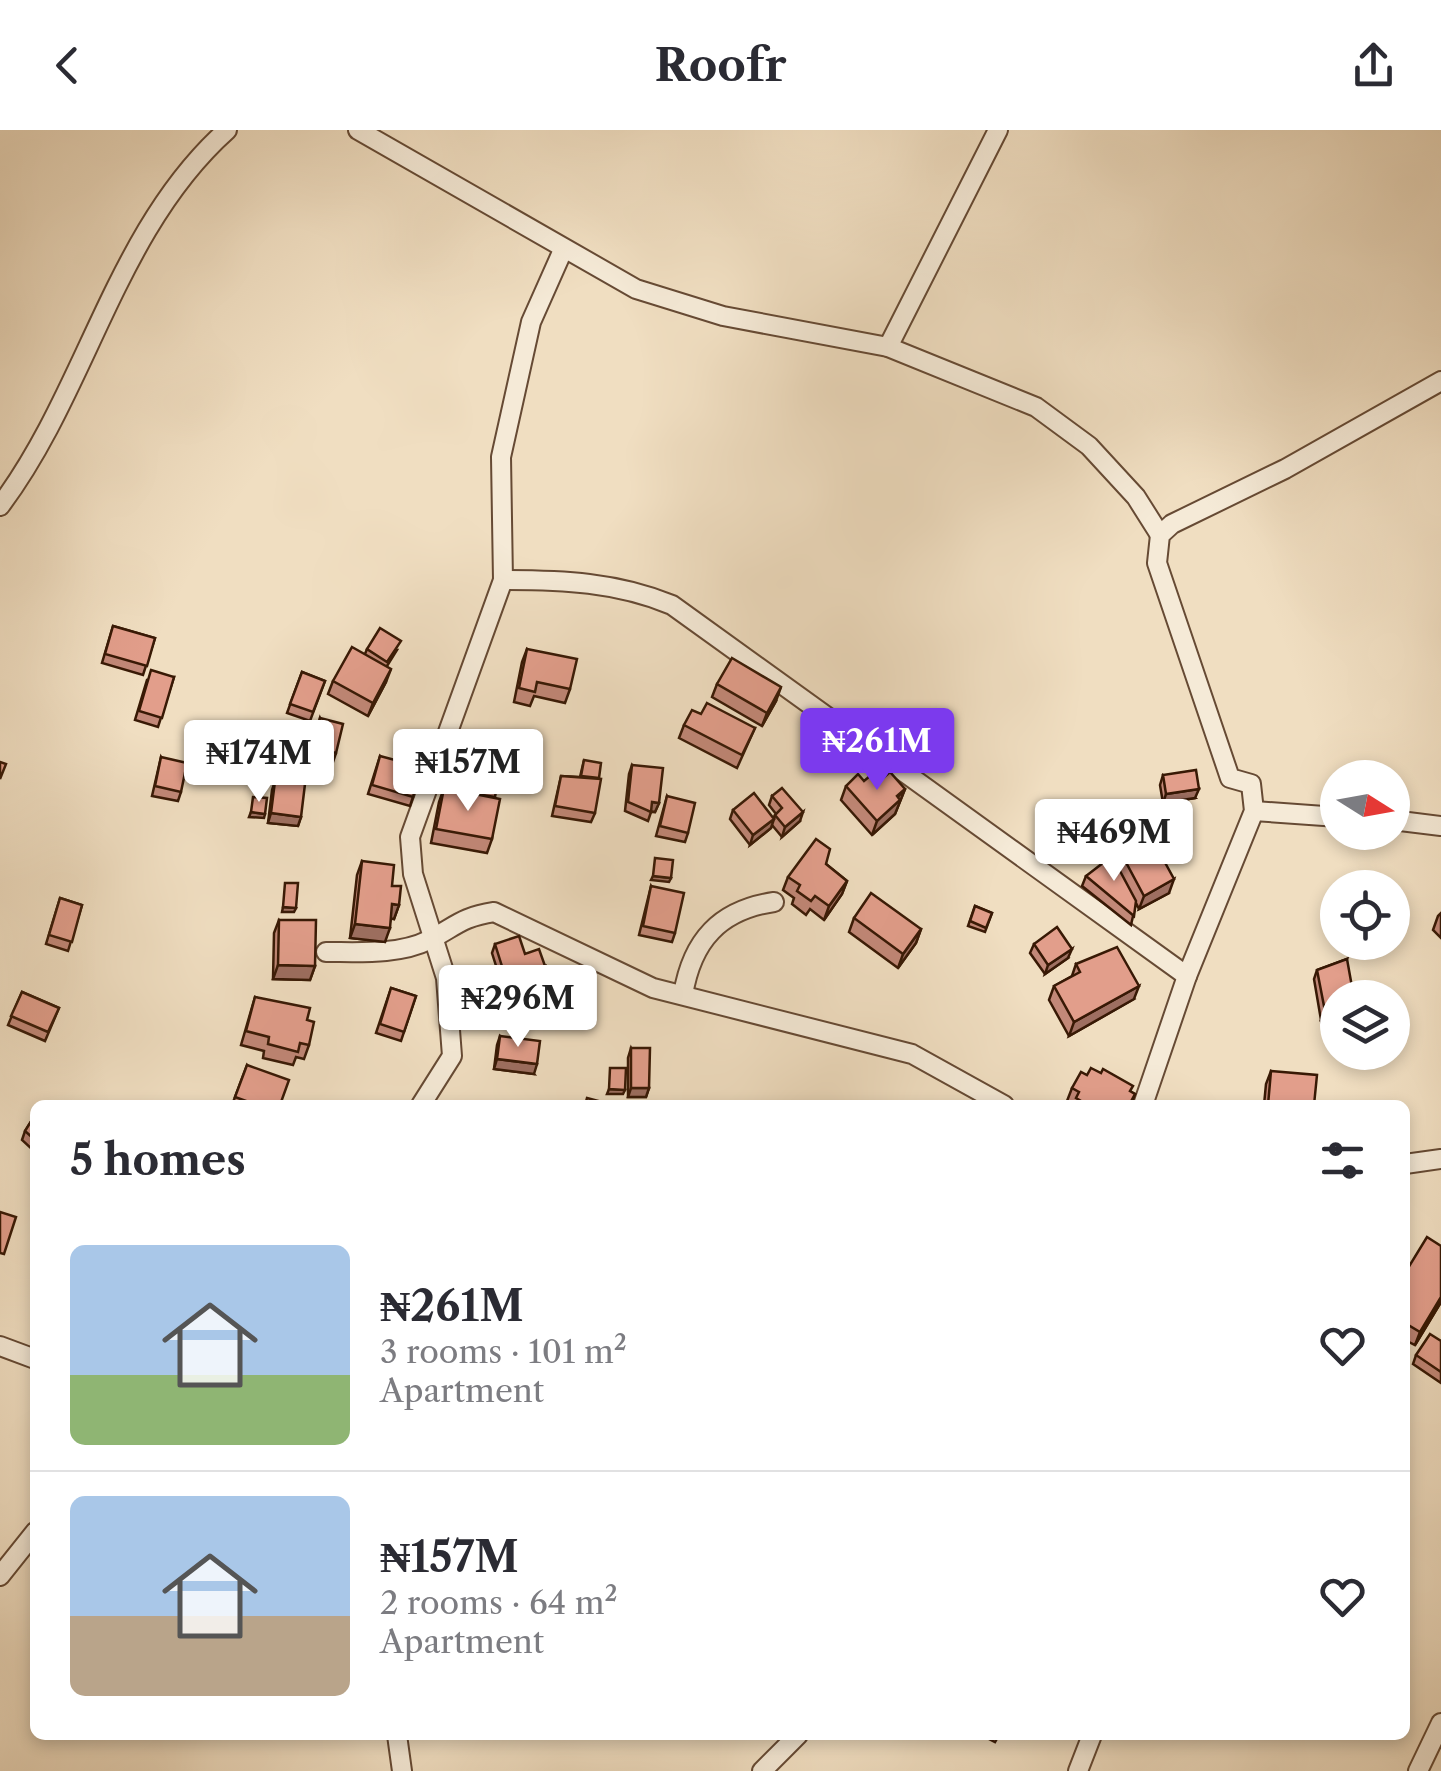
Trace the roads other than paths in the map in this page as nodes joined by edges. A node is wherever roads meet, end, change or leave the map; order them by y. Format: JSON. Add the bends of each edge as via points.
{"nodes":[{"id":1,"x":227,"y":130,"type":"edge"},
{"id":2,"x":358,"y":130,"type":"edge"},
{"id":3,"x":998,"y":130,"type":"edge"},
{"id":4,"x":563,"y":250,"type":"junction"},
{"id":5,"x":888,"y":347,"type":"junction"},
{"id":6,"x":1441,"y":381,"type":"edge"},
{"id":7,"x":0,"y":506,"type":"edge"},
{"id":8,"x":1160,"y":535,"type":"junction"},
{"id":9,"x":503,"y":580,"type":"junction"},
{"id":10,"x":1254,"y":811,"type":"junction"},
{"id":11,"x":1320,"y":816,"type":"edge"},
{"id":12,"x":1410,"y":822,"type":"edge"},
{"id":13,"x":1441,"y":826,"type":"edge"},
{"id":14,"x":774,"y":902,"type":"dead end"},
{"id":15,"x":430,"y":940,"type":"junction"},
{"id":16,"x":326,"y":952,"type":"dead end"},
{"id":17,"x":1187,"y":976,"type":"junction"},
{"id":18,"x":683,"y":995,"type":"junction"},
{"id":19,"x":424,"y":1100,"type":"edge"},
{"id":20,"x":995,"y":1100,"type":"edge"},
{"id":21,"x":1145,"y":1100,"type":"edge"},
{"id":22,"x":1441,"y":1159,"type":"edge"},
{"id":23,"x":1410,"y":1163,"type":"edge"},
{"id":24,"x":0,"y":1346,"type":"edge"},
{"id":25,"x":30,"y":1357,"type":"edge"},
{"id":26,"x":30,"y":1538,"type":"edge"},
{"id":27,"x":0,"y":1576,"type":"edge"},
{"id":28,"x":1441,"y":1723,"type":"edge"},
{"id":29,"x":398,"y":1740,"type":"edge"},
{"id":30,"x":793,"y":1740,"type":"edge"},
{"id":31,"x":1090,"y":1740,"type":"edge"},
{"id":32,"x":402,"y":1771,"type":"edge"},
{"id":33,"x":762,"y":1771,"type":"edge"},
{"id":34,"x":1078,"y":1771,"type":"edge"},
{"id":35,"x":1418,"y":1771,"type":"edge"}],
"edges":[{"from":1,"to":7,"type":"street","via":[[195,158],[139,244],[42,439]]},
{"from":2,"to":4,"type":"street"},
{"from":3,"to":5,"type":"street"},
{"from":4,"to":5,"type":"street","via":[[636,289],[723,316]]},
{"from":4,"to":9,"type":"street","via":[[531,322],[501,456]]},
{"from":5,"to":8,"type":"street","via":[[1036,408],[1089,446]]},
{"from":6,"to":8,"type":"street"},
{"from":8,"to":10,"type":"street","via":[[1157,564],[1230,778],[1251,784]]},
{"from":9,"to":15,"type":"street","via":[[410,837]]},
{"from":9,"to":17,"type":"street","via":[[600,584],[672,605]]},
{"from":10,"to":11,"type":"street"},
{"from":10,"to":17,"type":"street"},
{"from":12,"to":13,"type":"street"},
{"from":14,"to":18,"type":"street","via":[[746,906],[718,921],[688,968]]},
{"from":15,"to":16,"type":"street","via":[[384,951]]},
{"from":15,"to":18,"type":"street","via":[[471,916],[494,912],[602,967]]},
{"from":15,"to":19,"type":"street","via":[[446,978],[452,1056]]},
{"from":17,"to":21,"type":"street"},
{"from":18,"to":20,"type":"street","via":[[912,1054]]},
{"from":22,"to":23,"type":"street"},
{"from":24,"to":25,"type":"street"},
{"from":26,"to":27,"type":"street"},
{"from":28,"to":35,"type":"street"},
{"from":29,"to":32,"type":"street"},
{"from":30,"to":33,"type":"street"},
{"from":31,"to":34,"type":"street"}]}
